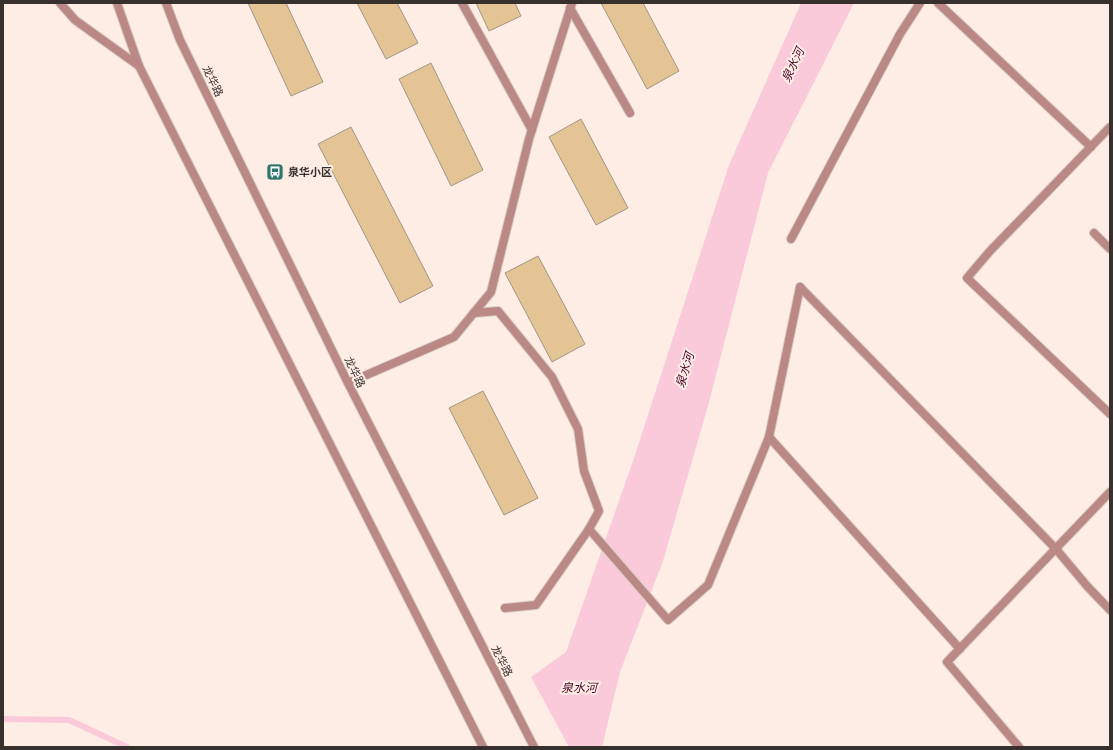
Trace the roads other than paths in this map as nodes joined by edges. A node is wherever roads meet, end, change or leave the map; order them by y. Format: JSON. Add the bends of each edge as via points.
{"nodes":[{"id":1,"x":60,"y":3,"type":"edge"},
{"id":2,"x":117,"y":3,"type":"edge"},
{"id":3,"x":166,"y":3,"type":"edge"},
{"id":4,"x":462,"y":3,"type":"edge"},
{"id":5,"x":920,"y":3,"type":"edge"},
{"id":6,"x":938,"y":3,"type":"edge"},
{"id":7,"x":571,"y":5,"type":"edge"},
{"id":8,"x":139,"y":66,"type":"junction"},
{"id":9,"x":630,"y":113,"type":"dead end"},
{"id":10,"x":1110,"y":127,"type":"edge"},
{"id":11,"x":532,"y":130,"type":"junction"},
{"id":12,"x":1090,"y":147,"type":"junction"},
{"id":13,"x":1094,"y":233,"type":"dead end"},
{"id":14,"x":792,"y":239,"type":"dead end"},
{"id":15,"x":1110,"y":249,"type":"edge"},
{"id":16,"x":474,"y":313,"type":"junction"},
{"id":17,"x":348,"y":383,"type":"junction"},
{"id":18,"x":1110,"y":414,"type":"edge"},
{"id":19,"x":769,"y":437,"type":"junction"},
{"id":20,"x":1110,"y":492,"type":"edge"},
{"id":21,"x":589,"y":529,"type":"junction"},
{"id":22,"x":1056,"y":549,"type":"junction"},
{"id":23,"x":505,"y":608,"type":"dead end"},
{"id":24,"x":1110,"y":610,"type":"edge"},
{"id":25,"x":960,"y":649,"type":"junction"},
{"id":26,"x":483,"y":747,"type":"edge"},
{"id":27,"x":534,"y":747,"type":"edge"},
{"id":28,"x":1019,"y":747,"type":"edge"}],
"edges":[{"from":1,"to":8,"type":"street","via":[[75,20]]},
{"from":2,"to":8,"type":"street"},
{"from":3,"to":17,"type":"street","name":"龙华路","via":[[180,40]]},
{"from":4,"to":11,"type":"street"},
{"from":5,"to":14,"type":"street"},
{"from":6,"to":12,"type":"street"},
{"from":7,"to":9,"type":"street"},
{"from":7,"to":11,"type":"street"},
{"from":8,"to":26,"type":"street"},
{"from":10,"to":12,"type":"street"},
{"from":11,"to":16,"type":"street","via":[[492,292]]},
{"from":12,"to":18,"type":"street","via":[[967,278]]},
{"from":13,"to":15,"type":"street"},
{"from":16,"to":17,"type":"street","via":[[454,337]]},
{"from":16,"to":21,"type":"street","via":[[498,310],[552,377],[578,429],[584,471],[599,511]]},
{"from":17,"to":27,"type":"street","name":"龙华路"},
{"from":19,"to":21,"type":"street","via":[[708,585],[668,620]]},
{"from":19,"to":22,"type":"street","via":[[800,287]]},
{"from":19,"to":25,"type":"street"},
{"from":20,"to":22,"type":"street"},
{"from":21,"to":23,"type":"street","via":[[536,605]]},
{"from":22,"to":24,"type":"street"},
{"from":22,"to":25,"type":"street"},
{"from":25,"to":28,"type":"street","via":[[947,662]]}]}
